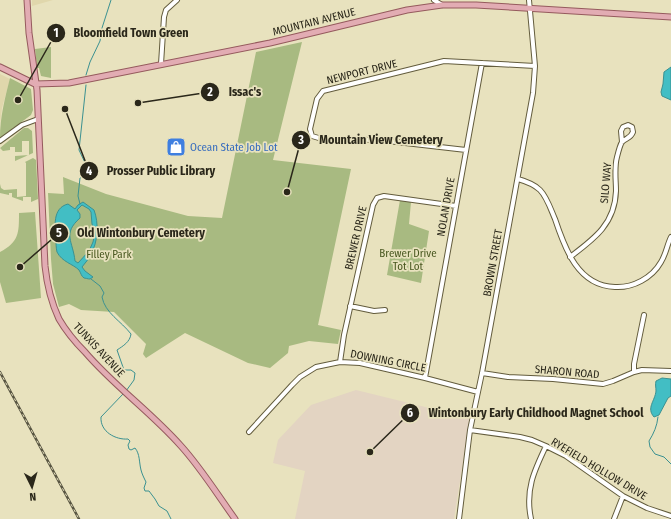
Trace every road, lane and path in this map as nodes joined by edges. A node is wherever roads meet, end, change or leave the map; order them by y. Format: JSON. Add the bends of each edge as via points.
{"nodes":[{"id":1,"x":27,"y":0,"type":"edge"},
{"id":2,"x":177,"y":0,"type":"edge"},
{"id":3,"x":434,"y":0,"type":"edge"},
{"id":4,"x":529,"y":0,"type":"edge"},
{"id":5,"x":442,"y":5,"type":"junction"},
{"id":6,"x":530,"y":9,"type":"junction"},
{"id":7,"x":671,"y":17,"type":"edge"},
{"id":8,"x":482,"y":63,"type":"junction"},
{"id":9,"x":161,"y":64,"type":"junction"},
{"id":10,"x":535,"y":66,"type":"junction"},
{"id":11,"x":0,"y":67,"type":"edge"},
{"id":12,"x":35,"y":84,"type":"junction"},
{"id":13,"x":38,"y":119,"type":"junction"},
{"id":14,"x":0,"y":141,"type":"edge"},
{"id":15,"x":622,"y":142,"type":"dead end"},
{"id":16,"x":466,"y":150,"type":"junction"},
{"id":17,"x":518,"y":179,"type":"junction"},
{"id":18,"x":456,"y":206,"type":"junction"},
{"id":19,"x":671,"y":237,"type":"edge"},
{"id":20,"x":570,"y":257,"type":"junction"},
{"id":21,"x":350,"y":306,"type":"junction"},
{"id":22,"x":385,"y":310,"type":"dead end"},
{"id":23,"x":644,"y":315,"type":"dead end"},
{"id":24,"x":340,"y":362,"type":"junction"},
{"id":25,"x":671,"y":370,"type":"edge"},
{"id":26,"x":634,"y":372,"type":"junction"},
{"id":27,"x":482,"y":373,"type":"junction"},
{"id":28,"x":424,"y":378,"type":"junction"},
{"id":29,"x":478,"y":392,"type":"junction"},
{"id":30,"x":470,"y":430,"type":"junction"},
{"id":31,"x":248,"y":432,"type":"dead end"},
{"id":32,"x":546,"y":446,"type":"junction"},
{"id":33,"x":623,"y":496,"type":"junction"},
{"id":34,"x":671,"y":516,"type":"edge"},
{"id":35,"x":235,"y":519,"type":"edge"},
{"id":36,"x":458,"y":519,"type":"edge"},
{"id":37,"x":531,"y":519,"type":"edge"},
{"id":38,"x":614,"y":519,"type":"edge"}],
"edges":[{"from":1,"to":12,"type":"main road","name":"TUNXIS AVENUE"},
{"from":2,"to":9,"type":"street","via":[[166,10],[164,17]]},
{"from":3,"to":5,"type":"street"},
{"from":4,"to":6,"type":"street","name":"BROWN STREET"},
{"from":5,"to":6,"type":"main road","name":"MOUNTAIN AVENUE"},
{"from":5,"to":9,"type":"main road","name":"MOUNTAIN AVENUE","via":[[407,10],[270,43]]},
{"from":6,"to":7,"type":"main road","name":"MOUNTAIN AVENUE"},
{"from":6,"to":10,"type":"street","name":"BROWN STREET"},
{"from":8,"to":10,"type":"street","name":"NEWPORT DRIVE"},
{"from":8,"to":16,"type":"street","name":"NOLAN DRIVE"},
{"from":8,"to":16,"type":"street","name":"NEWPORT DRIVE","via":[[444,62],[323,91],[317,99],[310,129],[312,136],[322,139],[379,140]]},
{"from":9,"to":12,"type":"main road","name":"MOUNTAIN AVENUE","via":[[78,82]]},
{"from":10,"to":17,"type":"street","name":"BROWN STREET","via":[[533,93]]},
{"from":11,"to":12,"type":"main road"},
{"from":12,"to":13,"type":"main road","name":"TUNXIS AVENUE"},
{"from":13,"to":14,"type":"street","via":[[26,123]]},
{"from":13,"to":35,"type":"main road","name":"TUNXIS AVENUE","via":[[45,266],[52,304],[66,331],[95,364],[180,445]]},
{"from":15,"to":20,"type":"street","name":"SILO WAY","via":[[616,165],[616,192],[611,215],[597,236]]},
{"from":16,"to":18,"type":"street","name":"NOLAN DRIVE"},
{"from":17,"to":20,"type":"street","via":[[534,185],[543,194]]},
{"from":17,"to":27,"type":"street","name":"BROWN STREET"},
{"from":18,"to":21,"type":"street","name":"BREWER DRIVE","via":[[384,196],[377,198],[372,205]]},
{"from":18,"to":28,"type":"street","name":"NOLAN DRIVE"},
{"from":19,"to":20,"type":"street","via":[[661,263],[654,271],[639,283],[621,288],[592,281]]},
{"from":21,"to":22,"type":"street","via":[[374,311]]},
{"from":21,"to":24,"type":"street","name":"BREWER DRIVE"},
{"from":23,"to":26,"type":"street"},
{"from":24,"to":28,"type":"street","name":"DOWNING CIRCLE","via":[[360,363]]},
{"from":24,"to":31,"type":"street","name":"DOWNING CIRCLE","via":[[316,368],[300,377]]},
{"from":25,"to":26,"type":"street","name":"SHARON ROAD","via":[[651,369]]},
{"from":26,"to":27,"type":"street","name":"SHARON ROAD","via":[[603,384]]},
{"from":27,"to":29,"type":"street","name":"BROWN STREET"},
{"from":28,"to":29,"type":"street","name":"DOWNING CIRCLE"},
{"from":29,"to":30,"type":"street","name":"BROWN STREET"},
{"from":30,"to":32,"type":"street","name":"RYEFIELD HOLLOW DRIVE","via":[[532,440]]},
{"from":30,"to":36,"type":"street","name":"BROWN STREET"},
{"from":32,"to":33,"type":"street","name":"RYEFIELD HOLLOW DRIVE","via":[[566,456]]},
{"from":32,"to":37,"type":"street","via":[[533,474],[529,490]]},
{"from":33,"to":34,"type":"street","name":"RYEFIELD HOLLOW DRIVE"},
{"from":33,"to":38,"type":"street"}]}
